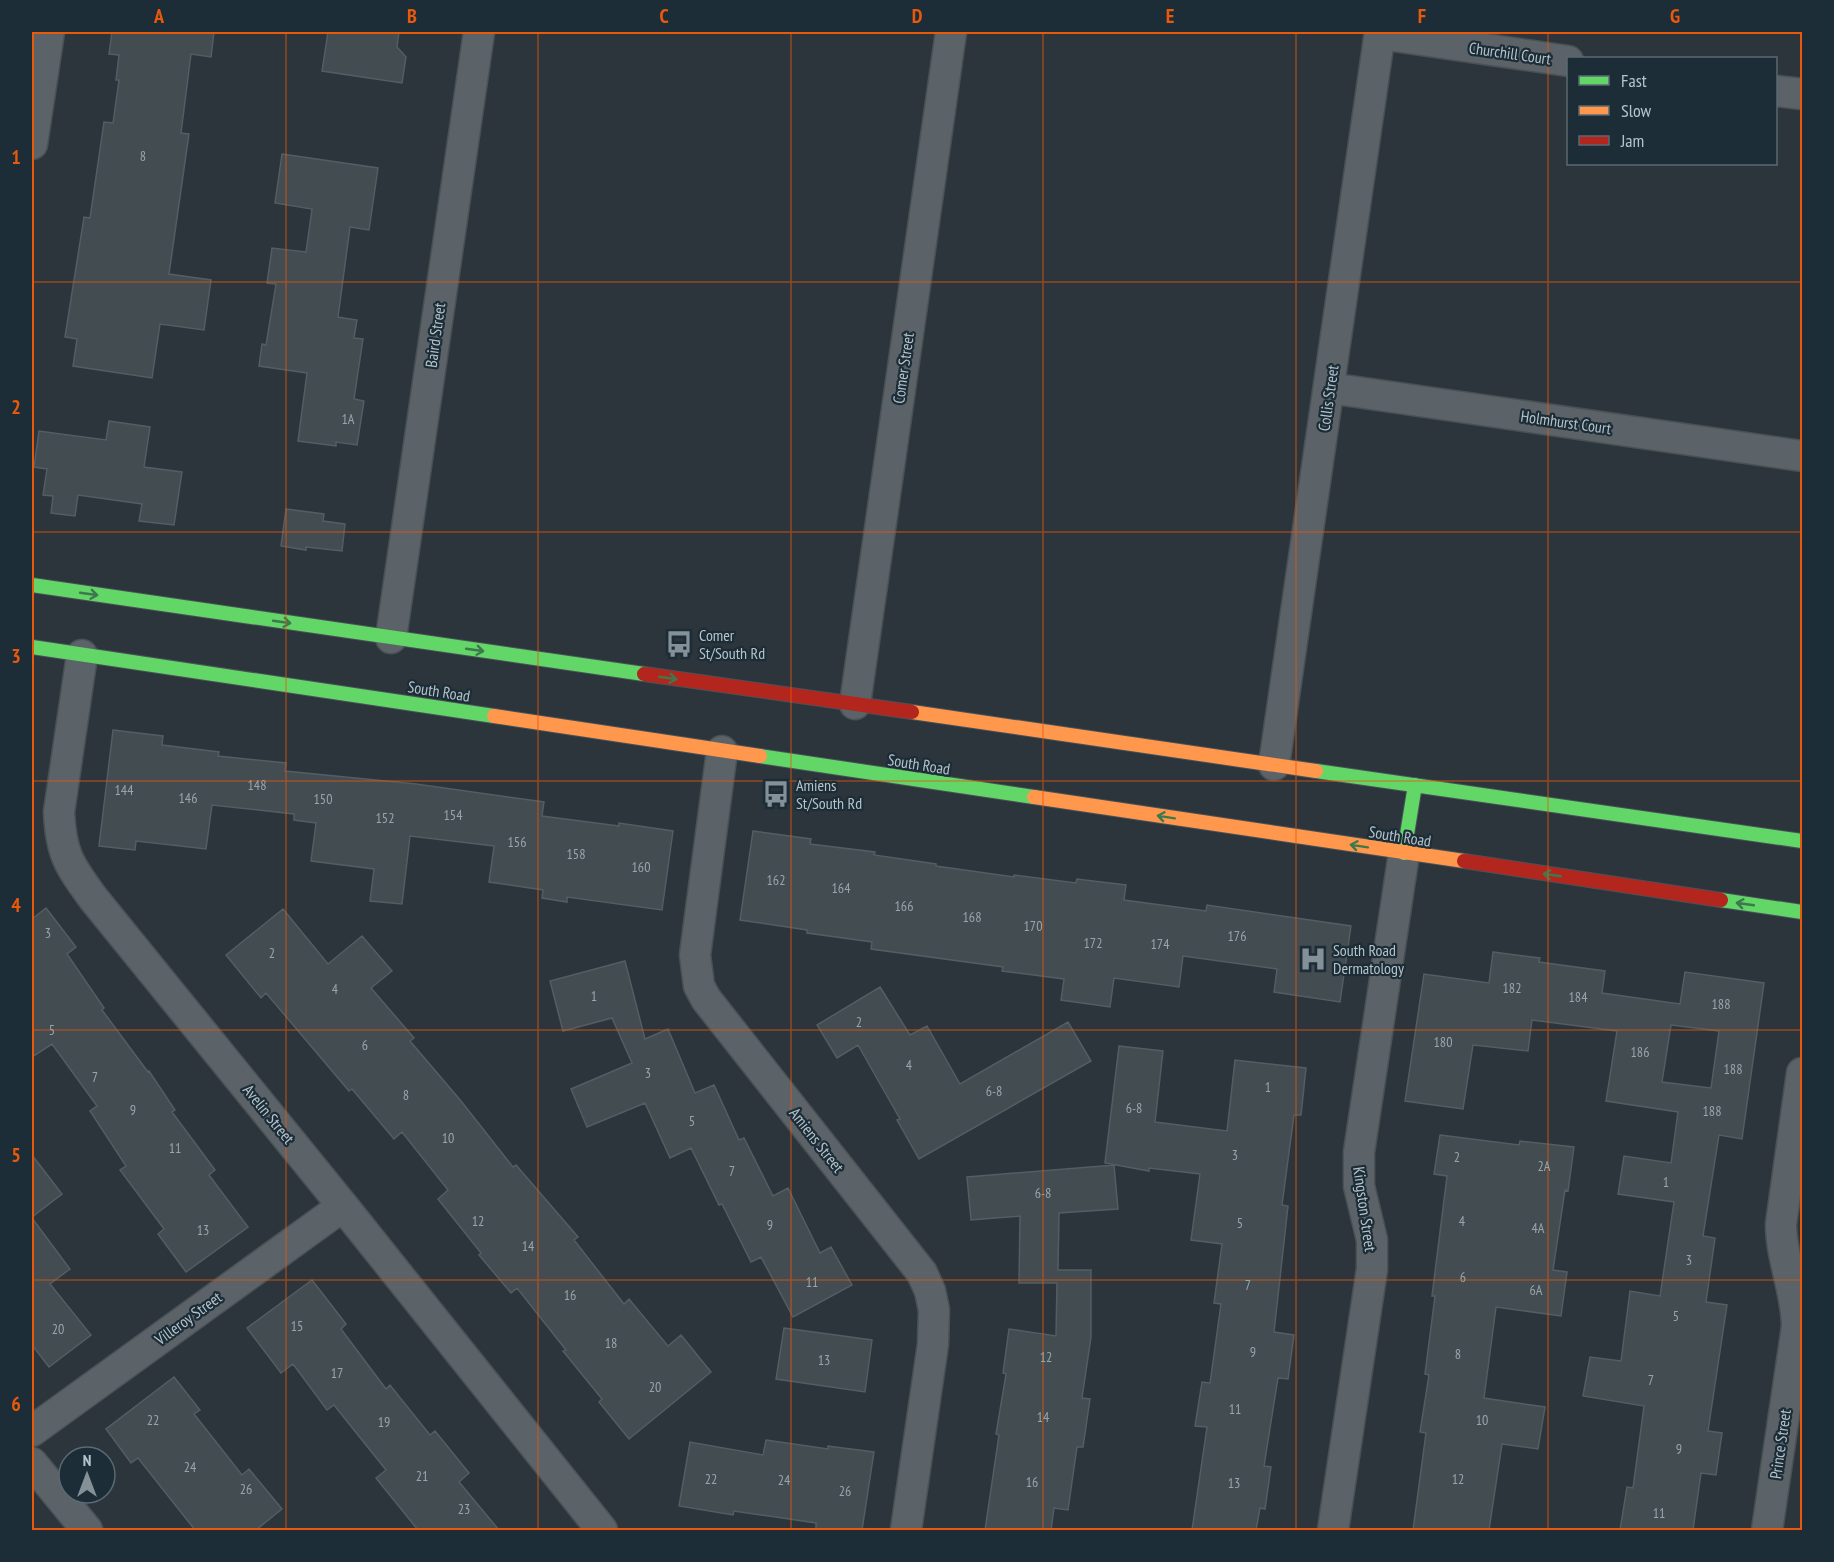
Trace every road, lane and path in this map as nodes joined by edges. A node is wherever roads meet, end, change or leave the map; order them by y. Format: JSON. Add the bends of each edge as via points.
{"nodes":[{"id":1,"x":49,"y":32,"type":"edge"},
{"id":2,"x":479,"y":32,"type":"edge"},
{"id":3,"x":951,"y":32,"type":"edge"},
{"id":4,"x":1380,"y":33,"type":"edge"},
{"id":5,"x":1567,"y":61,"type":"edge"},
{"id":6,"x":1777,"y":91,"type":"edge"},
{"id":7,"x":1803,"y":94,"type":"edge"},
{"id":8,"x":32,"y":144,"type":"edge"},
{"id":9,"x":1329,"y":388,"type":"junction"},
{"id":10,"x":1803,"y":456,"type":"edge"},
{"id":11,"x":32,"y":585,"type":"edge"},
{"id":12,"x":392,"y":639,"type":"junction"},
{"id":13,"x":32,"y":647,"type":"edge"},
{"id":14,"x":82,"y":655,"type":"junction"},
{"id":15,"x":855,"y":704,"type":"junction"},
{"id":16,"x":722,"y":751,"type":"junction"},
{"id":17,"x":1274,"y":765,"type":"junction"},
{"id":18,"x":1415,"y":785,"type":"junction"},
{"id":19,"x":1803,"y":841,"type":"edge"},
{"id":20,"x":1404,"y":853,"type":"junction"},
{"id":21,"x":1803,"y":912,"type":"edge"},
{"id":22,"x":1803,"y":1073,"type":"edge"},
{"id":23,"x":343,"y":1206,"type":"junction"},
{"id":24,"x":32,"y":1431,"type":"edge"},
{"id":25,"x":32,"y":1463,"type":"edge"},
{"id":26,"x":87,"y":1530,"type":"edge"},
{"id":27,"x":602,"y":1530,"type":"edge"},
{"id":28,"x":906,"y":1530,"type":"edge"},
{"id":29,"x":1333,"y":1530,"type":"edge"},
{"id":30,"x":1767,"y":1530,"type":"edge"}],
"edges":[{"from":1,"to":8,"type":"street"},
{"from":2,"to":12,"type":"street","name":"Baird Street"},
{"from":3,"to":15,"type":"street","name":"Comer Street"},
{"from":4,"to":5,"type":"street","name":"Churchill Court"},
{"from":4,"to":9,"type":"street","name":"Collis Street"},
{"from":6,"to":7,"type":"street"},
{"from":9,"to":10,"type":"street","name":"Holmhurst Court"},
{"from":9,"to":17,"type":"street","name":"Collis Street"},
{"from":11,"to":12,"type":"main road","one_way":true},
{"from":12,"to":15,"type":"main road","one_way":true},
{"from":13,"to":14,"type":"main road","name":"South Road"},
{"from":14,"to":16,"type":"main road","name":"South Road"},
{"from":14,"to":23,"type":"street","name":"Avelin Street","via":[[59,812],[64,853],[93,898]]},
{"from":15,"to":17,"type":"main road"},
{"from":20,"to":16,"type":"main road","name":"South Road","one_way":true},
{"from":16,"to":28,"type":"street","name":"Amiens Street","via":[[695,954],[699,986],[922,1273],[930,1291],[933,1344]]},
{"from":17,"to":18,"type":"main road"},
{"from":18,"to":19,"type":"main road"},
{"from":18,"to":20,"type":"main road"},
{"from":21,"to":20,"type":"main road","name":"South Road","one_way":true},
{"from":20,"to":29,"type":"street","name":"Kingston Street","via":[[1359,1152],[1359,1186],[1372,1240],[1372,1269]]},
{"from":22,"to":30,"type":"street","name":"Prince Street","via":[[1781,1224],[1797,1327]]},
{"from":23,"to":24,"type":"street","name":"Villeroy Street"},
{"from":23,"to":27,"type":"street","name":"Avelin Street"},
{"from":25,"to":26,"type":"street"}]}
